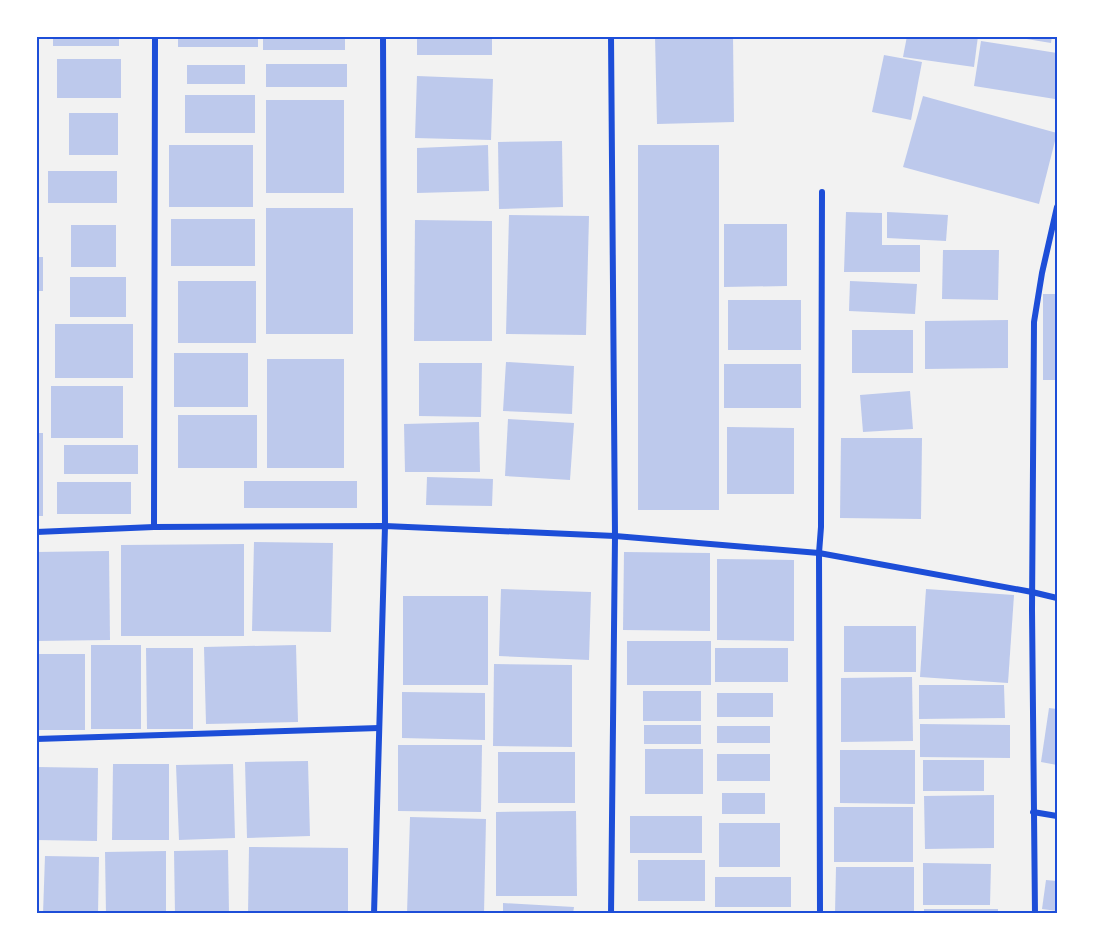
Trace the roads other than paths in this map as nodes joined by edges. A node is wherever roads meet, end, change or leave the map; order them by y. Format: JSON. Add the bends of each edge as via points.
{"nodes":[{"id":1,"x":155,"y":36,"type":"edge"},
{"id":2,"x":383,"y":36,"type":"edge"},
{"id":3,"x":611,"y":36,"type":"edge"},
{"id":4,"x":822,"y":192,"type":"dead end"},
{"id":5,"x":1057,"y":207,"type":"edge"},
{"id":6,"x":385,"y":526,"type":"junction"},
{"id":7,"x":154,"y":527,"type":"junction"},
{"id":8,"x":36,"y":532,"type":"edge"},
{"id":9,"x":615,"y":536,"type":"junction"},
{"id":10,"x":819,"y":553,"type":"junction"},
{"id":11,"x":1032,"y":592,"type":"junction"},
{"id":12,"x":1057,"y":598,"type":"edge"},
{"id":13,"x":379,"y":728,"type":"junction"},
{"id":14,"x":36,"y":739,"type":"edge"},
{"id":15,"x":1033,"y":812,"type":"junction"},
{"id":16,"x":1057,"y":816,"type":"edge"},
{"id":17,"x":374,"y":914,"type":"edge"},
{"id":18,"x":611,"y":914,"type":"edge"},
{"id":19,"x":820,"y":914,"type":"edge"},
{"id":20,"x":1035,"y":914,"type":"edge"}],
"edges":[{"from":1,"to":7,"type":"street"},
{"from":2,"to":6,"type":"street"},
{"from":3,"to":9,"type":"street"},
{"from":4,"to":10,"type":"street"},
{"from":5,"to":11,"type":"street","via":[[1041,273],[1035,322]]},
{"from":6,"to":7,"type":"street"},
{"from":6,"to":9,"type":"street"},
{"from":6,"to":13,"type":"street"},
{"from":7,"to":8,"type":"street"},
{"from":9,"to":10,"type":"street"},
{"from":9,"to":18,"type":"street"},
{"from":10,"to":11,"type":"street"},
{"from":10,"to":19,"type":"street"},
{"from":11,"to":12,"type":"street"},
{"from":11,"to":15,"type":"street"},
{"from":13,"to":14,"type":"street"},
{"from":13,"to":17,"type":"street"},
{"from":15,"to":16,"type":"street"},
{"from":15,"to":20,"type":"street"}]}
